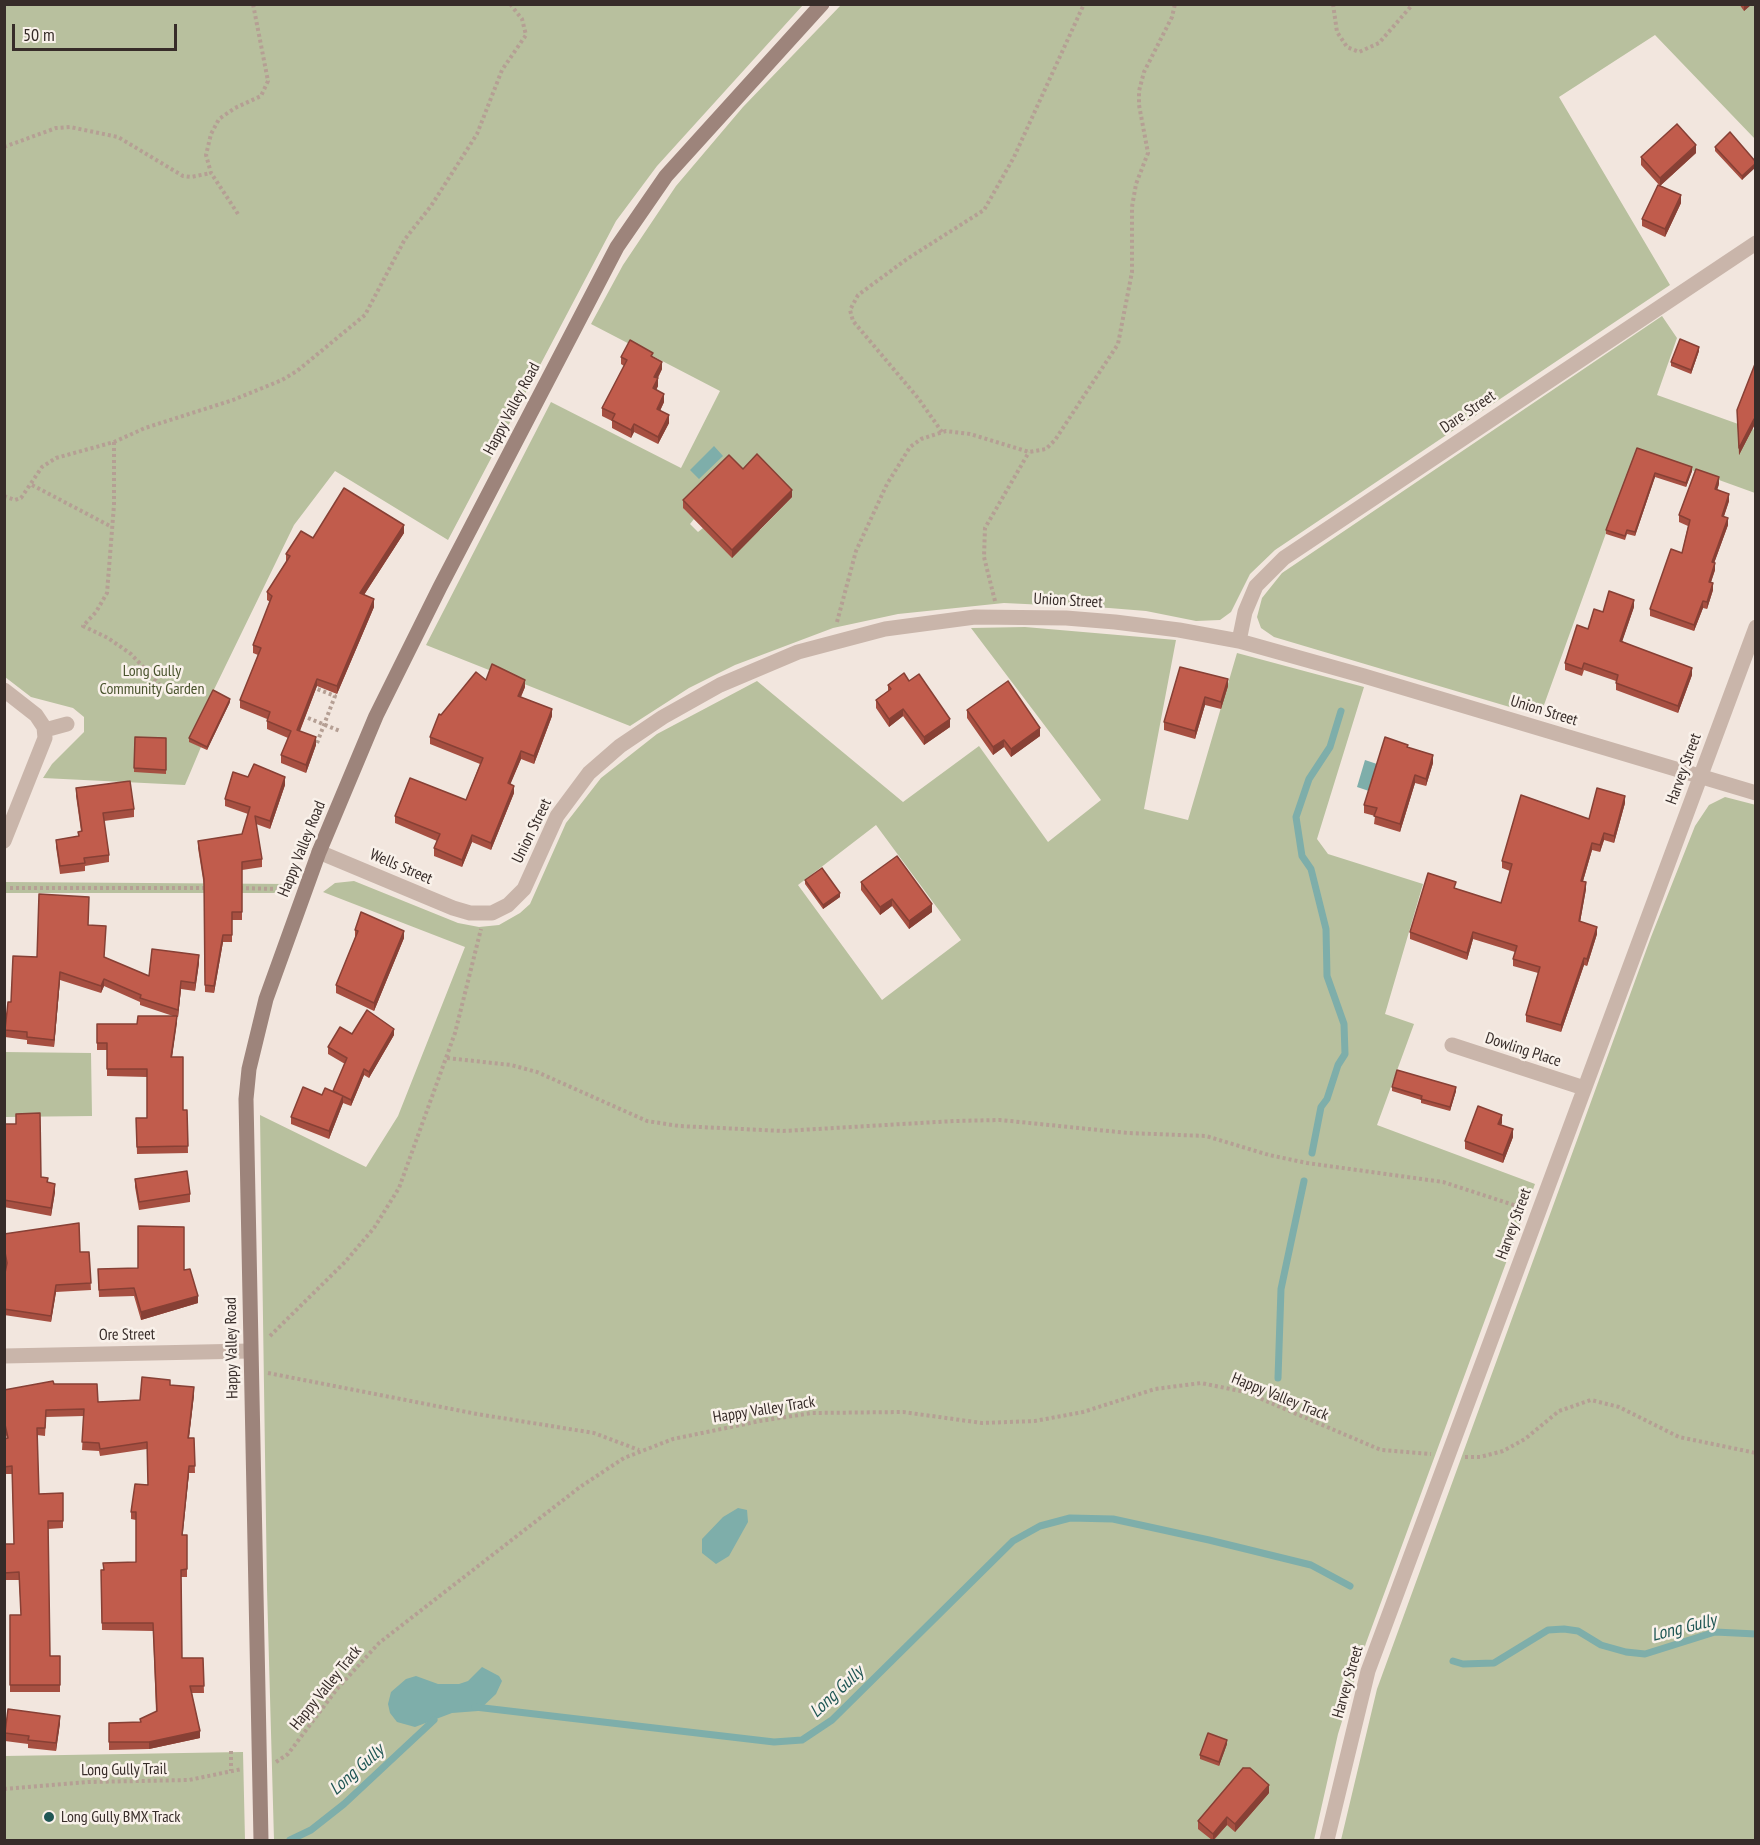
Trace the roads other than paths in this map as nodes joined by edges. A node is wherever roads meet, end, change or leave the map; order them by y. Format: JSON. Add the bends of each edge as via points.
{"nodes":[{"id":1,"x":822,"y":4,"type":"edge"},
{"id":2,"x":1755,"y":243,"type":"edge"},
{"id":3,"x":1755,"y":627,"type":"edge"},
{"id":4,"x":1239,"y":641,"type":"junction"},
{"id":5,"x":4,"y":690,"type":"edge"},
{"id":6,"x":67,"y":724,"type":"dead end"},
{"id":7,"x":45,"y":730,"type":"junction"},
{"id":8,"x":1700,"y":777,"type":"junction"},
{"id":9,"x":1755,"y":793,"type":"edge"},
{"id":10,"x":4,"y":842,"type":"edge"},
{"id":11,"x":319,"y":852,"type":"junction"},
{"id":12,"x":477,"y":914,"type":"joint"},
{"id":13,"x":1452,"y":1045,"type":"dead end"},
{"id":14,"x":1584,"y":1088,"type":"junction"},
{"id":15,"x":250,"y":1351,"type":"junction"},
{"id":16,"x":4,"y":1356,"type":"edge"},
{"id":17,"x":261,"y":1840,"type":"edge"},
{"id":18,"x":1328,"y":1840,"type":"edge"}],
"edges":[{"from":1,"to":11,"type":"street","name":"Happy Valley Road","via":[[666,176],[617,247],[376,716]]},
{"from":2,"to":4,"type":"street","name":"Dare Street","via":[[1284,558],[1256,586]]},
{"from":3,"to":8,"type":"street","name":"Harvey Street"},
{"from":4,"to":8,"type":"street","name":"Union Street"},
{"from":4,"to":12,"type":"street","name":"Union Street","via":[[1115,622],[998,616],[931,622],[833,641],[798,652],[720,685],[620,746],[567,800],[517,898],[499,910]]},
{"from":5,"to":7,"type":"street","via":[[36,715]]},
{"from":6,"to":7,"type":"street"},
{"from":7,"to":10,"type":"street","via":[[44,746]]},
{"from":8,"to":9,"type":"street","name":"Union Street"},
{"from":8,"to":14,"type":"street","name":"Harvey Street"},
{"from":11,"to":12,"type":"street","name":"Wells Street"},
{"from":11,"to":15,"type":"street","name":"Happy Valley Road","via":[[266,999],[249,1069],[246,1099]]},
{"from":13,"to":14,"type":"street","name":"Dowling Place"},
{"from":14,"to":18,"type":"street","name":"Harvey Street","via":[[1368,1671]]},
{"from":15,"to":16,"type":"street","name":"Ore Street"},
{"from":15,"to":17,"type":"street","name":"Happy Valley Road","via":[[251,1768]]}]}
